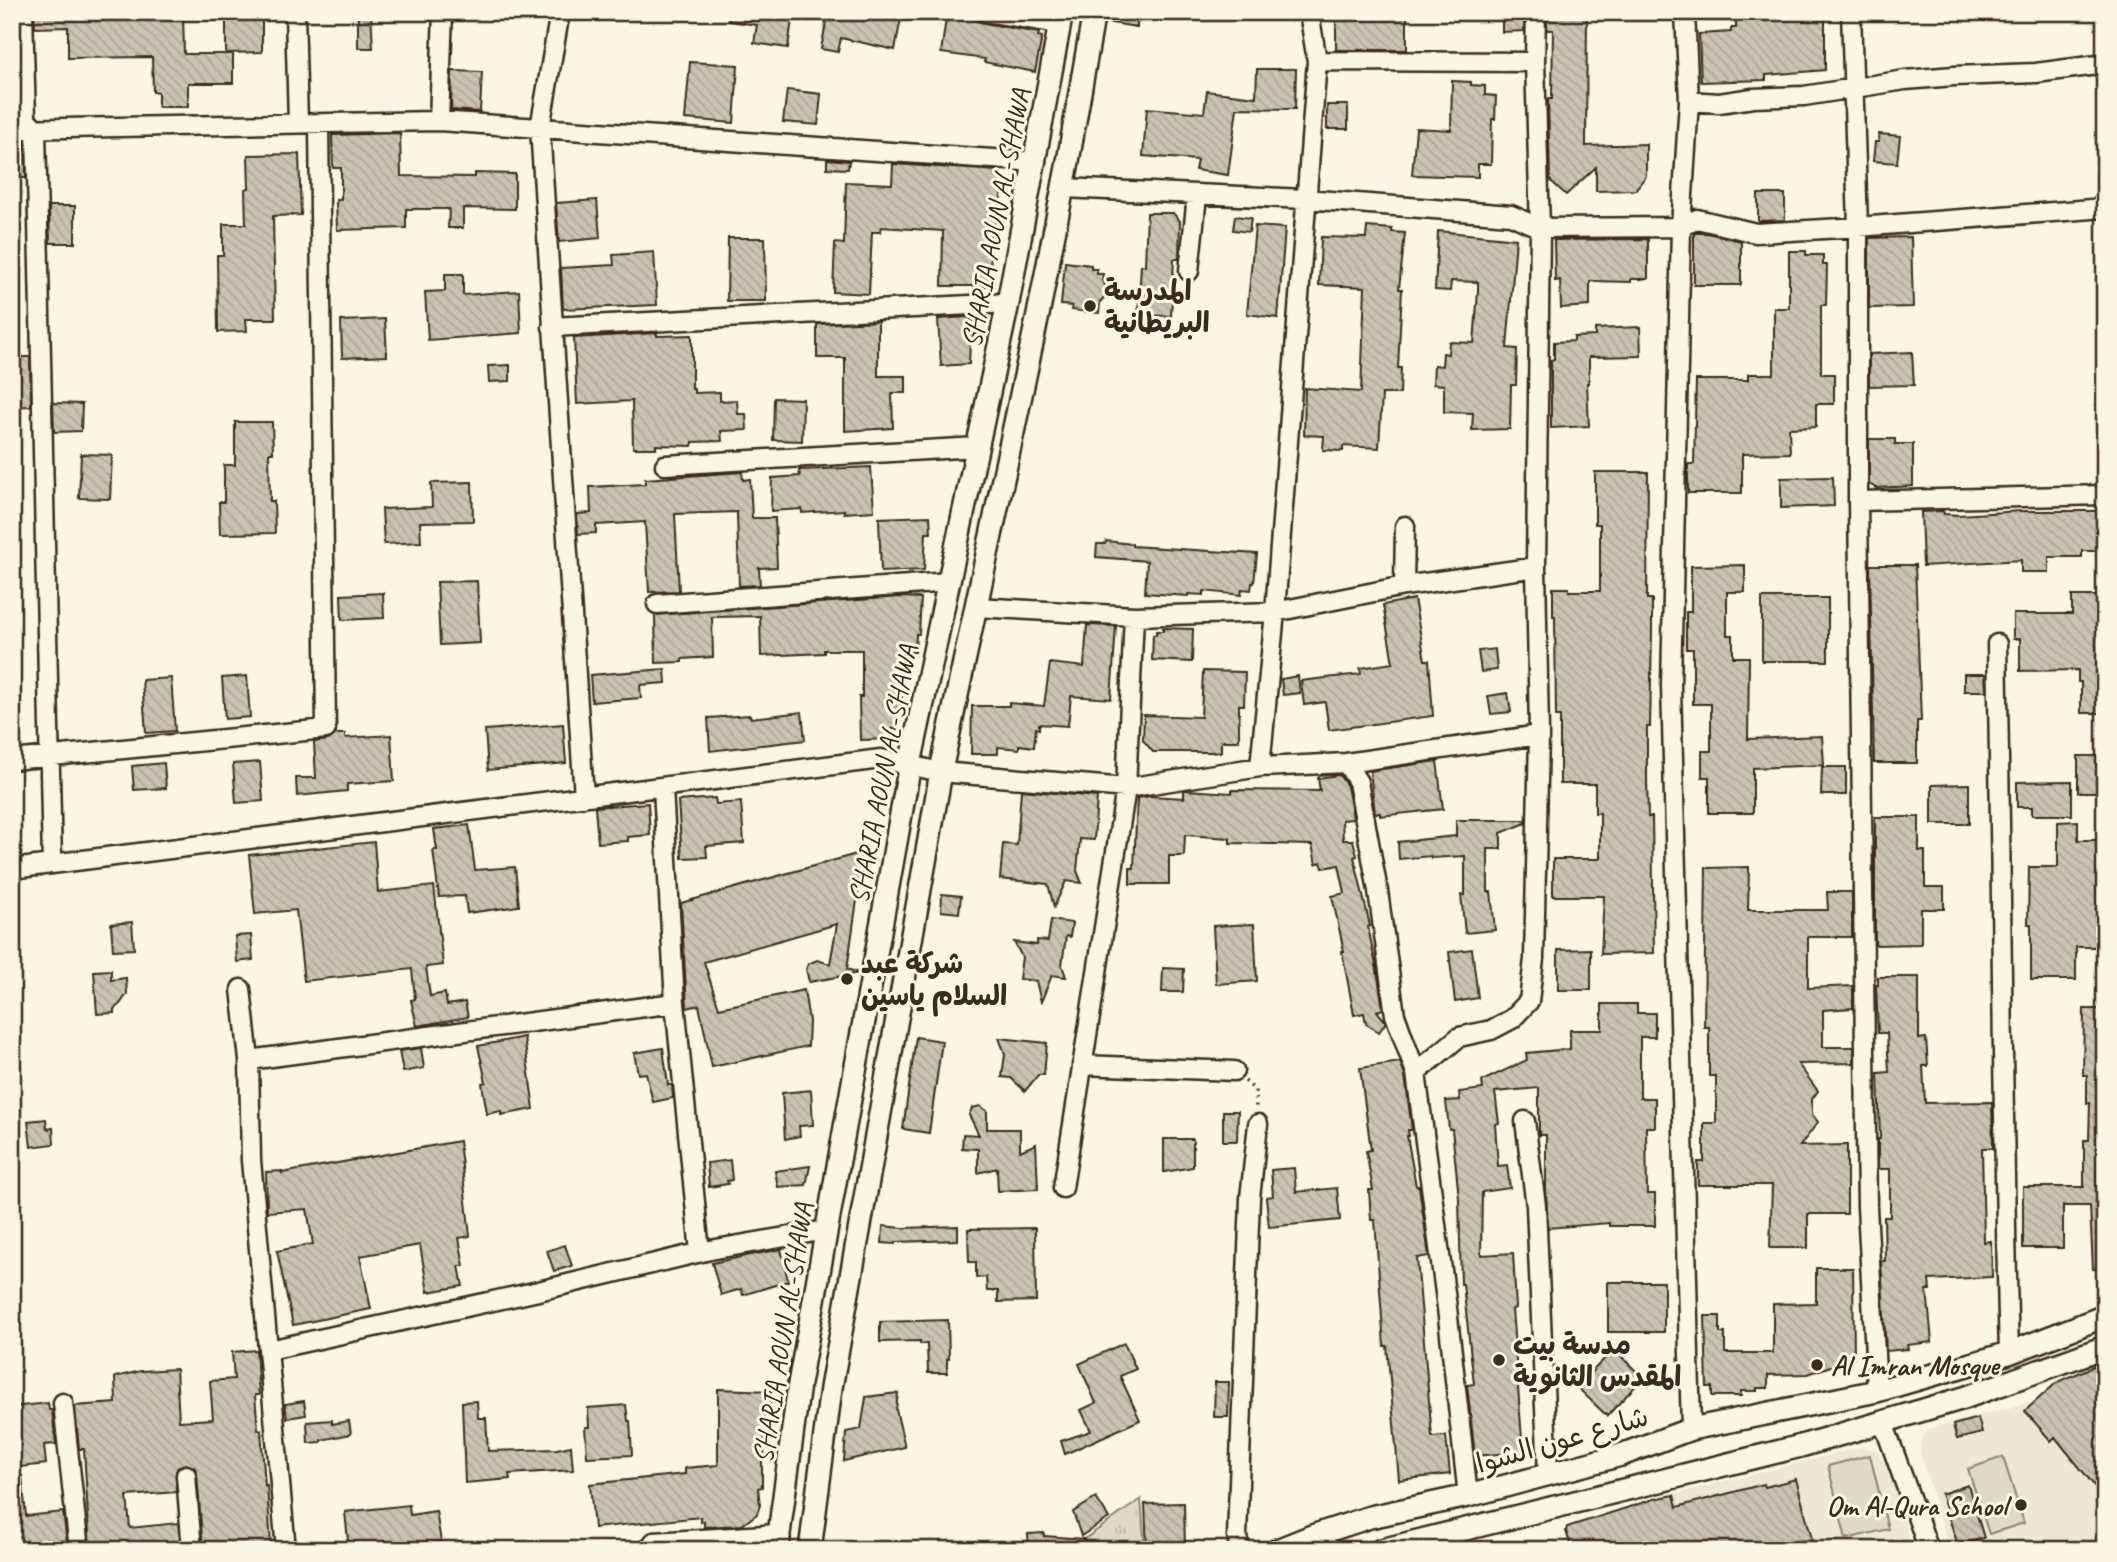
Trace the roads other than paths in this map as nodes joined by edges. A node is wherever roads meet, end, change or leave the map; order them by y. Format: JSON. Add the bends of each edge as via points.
{"nodes":[{"id":1,"x":23,"y":12,"type":"edge"},
{"id":2,"x":295,"y":12,"type":"edge"},
{"id":3,"x":443,"y":12,"type":"edge"},
{"id":4,"x":560,"y":12,"type":"edge"},
{"id":5,"x":986,"y":12,"type":"edge"},
{"id":6,"x":1094,"y":12,"type":"edge"},
{"id":7,"x":1308,"y":12,"type":"edge"},
{"id":8,"x":1536,"y":12,"type":"edge"},
{"id":9,"x":1685,"y":12,"type":"edge"},
{"id":10,"x":1851,"y":12,"type":"edge"},
{"id":11,"x":1061,"y":18,"type":"edge"},
{"id":12,"x":1317,"y":61,"type":"junction"},
{"id":13,"x":1535,"y":62,"type":"junction"},
{"id":14,"x":2105,"y":64,"type":"edge"},
{"id":15,"x":1853,"y":89,"type":"junction"},
{"id":16,"x":1689,"y":101,"type":"junction"},
{"id":17,"x":439,"y":121,"type":"junction"},
{"id":18,"x":298,"y":123,"type":"junction"},
{"id":19,"x":319,"y":125,"type":"junction"},
{"id":20,"x":540,"y":128,"type":"junction"},
{"id":21,"x":12,"y":129,"type":"edge"},
{"id":22,"x":36,"y":130,"type":"junction"},
{"id":23,"x":1036,"y":162,"type":"junction"},
{"id":24,"x":1063,"y":188,"type":"junction"},
{"id":25,"x":1198,"y":196,"type":"junction"},
{"id":26,"x":1305,"y":199,"type":"junction"},
{"id":27,"x":2105,"y":208,"type":"edge"},
{"id":28,"x":1681,"y":227,"type":"junction"},
{"id":29,"x":1540,"y":228,"type":"junction"},
{"id":30,"x":1858,"y":228,"type":"junction"},
{"id":31,"x":1189,"y":271,"type":"dead end"},
{"id":32,"x":1008,"y":303,"type":"junction"},
{"id":33,"x":552,"y":327,"type":"junction"},
{"id":34,"x":978,"y":447,"type":"junction"},
{"id":35,"x":665,"y":465,"type":"dead end"},
{"id":36,"x":2105,"y":495,"type":"edge"},
{"id":37,"x":1858,"y":501,"type":"junction"},
{"id":38,"x":1405,"y":526,"type":"dead end"},
{"id":39,"x":1536,"y":567,"type":"junction"},
{"id":40,"x":949,"y":582,"type":"junction"},
{"id":41,"x":1404,"y":586,"type":"junction"},
{"id":42,"x":657,"y":604,"type":"dead end"},
{"id":43,"x":976,"y":607,"type":"junction"},
{"id":44,"x":1275,"y":612,"type":"junction"},
{"id":45,"x":1134,"y":616,"type":"junction"},
{"id":46,"x":1997,"y":644,"type":"dead end"},
{"id":47,"x":1539,"y":734,"type":"junction"},
{"id":48,"x":49,"y":755,"type":"junction"},
{"id":49,"x":12,"y":760,"type":"edge"},
{"id":50,"x":1346,"y":763,"type":"junction"},
{"id":51,"x":910,"y":764,"type":"junction"},
{"id":52,"x":1260,"y":767,"type":"junction"},
{"id":53,"x":942,"y":772,"type":"junction"},
{"id":54,"x":663,"y":788,"type":"junction"},
{"id":55,"x":1126,"y":789,"type":"junction"},
{"id":56,"x":584,"y":797,"type":"junction"},
{"id":57,"x":52,"y":864,"type":"junction"},
{"id":58,"x":12,"y":869,"type":"edge"},
{"id":59,"x":241,"y":989,"type":"dead end"},
{"id":60,"x":675,"y":1003,"type":"junction"},
{"id":61,"x":249,"y":1060,"type":"junction"},
{"id":62,"x":1082,"y":1065,"type":"junction"},
{"id":63,"x":1234,"y":1071,"type":"road end"},
{"id":64,"x":1416,"y":1073,"type":"junction"},
{"id":65,"x":1525,"y":1121,"type":"dead end"},
{"id":66,"x":1258,"y":1124,"type":"road end"},
{"id":67,"x":1063,"y":1188,"type":"dead end"},
{"id":68,"x":826,"y":1230,"type":"junction"},
{"id":69,"x":700,"y":1252,"type":"junction"},
{"id":70,"x":2105,"y":1316,"type":"edge"},
{"id":71,"x":2105,"y":1347,"type":"edge"},
{"id":72,"x":269,"y":1350,"type":"junction"},
{"id":73,"x":2009,"y":1353,"type":"junction"},
{"id":74,"x":1877,"y":1391,"type":"junction"},
{"id":75,"x":63,"y":1403,"type":"dead end"},
{"id":76,"x":1883,"y":1422,"type":"junction"},
{"id":77,"x":1691,"y":1429,"type":"junction"},
{"id":78,"x":186,"y":1475,"type":"dead end"},
{"id":79,"x":1548,"y":1475,"type":"junction"},
{"id":80,"x":1468,"y":1496,"type":"junction"},
{"id":81,"x":779,"y":1542,"type":"edge"},
{"id":82,"x":79,"y":1550,"type":"edge"},
{"id":83,"x":192,"y":1550,"type":"edge"},
{"id":84,"x":286,"y":1550,"type":"edge"},
{"id":85,"x":648,"y":1550,"type":"edge"},
{"id":86,"x":810,"y":1550,"type":"edge"},
{"id":87,"x":1241,"y":1550,"type":"edge"},
{"id":88,"x":1277,"y":1550,"type":"edge"},
{"id":89,"x":1381,"y":1550,"type":"edge"},
{"id":90,"x":1929,"y":1550,"type":"edge"}],
"edges":[{"from":1,"to":22,"type":"street","via":[[26,119]]},
{"from":2,"to":18,"type":"street"},
{"from":3,"to":17,"type":"street"},
{"from":4,"to":20,"type":"street"},
{"from":5,"to":11,"type":"street"},
{"from":6,"to":24,"type":"main road","name":"SHARIA AOUN AL-SHAWA"},
{"from":7,"to":12,"type":"street"},
{"from":8,"to":13,"type":"street"},
{"from":9,"to":16,"type":"street"},
{"from":10,"to":15,"type":"street"},
{"from":11,"to":23,"type":"main road","name":"SHARIA AOUN AL-SHAWA"},
{"from":12,"to":13,"type":"street"},
{"from":12,"to":26,"type":"street"},
{"from":13,"to":29,"type":"street"},
{"from":14,"to":15,"type":"street"},
{"from":15,"to":16,"type":"street","via":[[1719,103]]},
{"from":15,"to":30,"type":"street"},
{"from":16,"to":28,"type":"street"},
{"from":17,"to":19,"type":"street"},
{"from":17,"to":20,"type":"street"},
{"from":18,"to":19,"type":"street"},
{"from":18,"to":22,"type":"street"},
{"from":19,"to":48,"type":"street","via":[[326,729]]},
{"from":20,"to":23,"type":"street"},
{"from":20,"to":33,"type":"street"},
{"from":21,"to":22,"type":"street"},
{"from":22,"to":48,"type":"street"},
{"from":23,"to":32,"type":"main road","name":"SHARIA AOUN AL-SHAWA"},
{"from":24,"to":25,"type":"street"},
{"from":24,"to":43,"type":"main road","name":"SHARIA AOUN AL-SHAWA"},
{"from":25,"to":26,"type":"street"},
{"from":25,"to":31,"type":"street"},
{"from":26,"to":29,"type":"street","via":[[1511,215]]},
{"from":26,"to":44,"type":"street"},
{"from":27,"to":30,"type":"street"},
{"from":28,"to":29,"type":"street"},
{"from":28,"to":30,"type":"street","via":[[1697,219],[1756,233]]},
{"from":28,"to":77,"type":"street","via":[[1671,686]]},
{"from":29,"to":39,"type":"street"},
{"from":30,"to":37,"type":"street"},
{"from":32,"to":33,"type":"street"},
{"from":32,"to":34,"type":"main road","name":"SHARIA AOUN AL-SHAWA"},
{"from":33,"to":56,"type":"street"},
{"from":34,"to":35,"type":"street"},
{"from":34,"to":40,"type":"main road","name":"SHARIA AOUN AL-SHAWA"},
{"from":36,"to":37,"type":"street"},
{"from":37,"to":74,"type":"street","via":[[1867,1208]]},
{"from":38,"to":41,"type":"street"},
{"from":39,"to":41,"type":"street"},
{"from":39,"to":47,"type":"street"},
{"from":40,"to":42,"type":"street"},
{"from":40,"to":51,"type":"main road","name":"SHARIA AOUN AL-SHAWA"},
{"from":41,"to":44,"type":"street"},
{"from":43,"to":45,"type":"street"},
{"from":43,"to":53,"type":"main road","name":"SHARIA AOUN AL-SHAWA"},
{"from":44,"to":45,"type":"street"},
{"from":44,"to":52,"type":"street"},
{"from":45,"to":55,"type":"street"},
{"from":46,"to":73,"type":"street"},
{"from":47,"to":50,"type":"street"},
{"from":47,"to":64,"type":"street","via":[[1529,1001],[1512,1019],[1491,1030],[1459,1037]]},
{"from":48,"to":49,"type":"street"},
{"from":48,"to":57,"type":"street"},
{"from":50,"to":52,"type":"street"},
{"from":50,"to":64,"type":"street","via":[[1358,782],[1395,1015]]},
{"from":51,"to":53,"type":"street"},
{"from":51,"to":54,"type":"street","via":[[881,760]]},
{"from":51,"to":68,"type":"main road","name":"SHARIA AOUN AL-SHAWA"},
{"from":52,"to":55,"type":"street"},
{"from":53,"to":55,"type":"street"},
{"from":53,"to":86,"type":"main road","name":"SHARIA AOUN AL-SHAWA","via":[[831,1388]]},
{"from":54,"to":56,"type":"street"},
{"from":54,"to":60,"type":"street"},
{"from":55,"to":62,"type":"street"},
{"from":56,"to":57,"type":"street"},
{"from":57,"to":58,"type":"street"},
{"from":59,"to":61,"type":"street"},
{"from":60,"to":61,"type":"street"},
{"from":60,"to":69,"type":"street"},
{"from":61,"to":72,"type":"street","via":[[251,1160]]},
{"from":62,"to":63,"type":"street"},
{"from":62,"to":67,"type":"street"},
{"from":64,"to":80,"type":"street"},
{"from":65,"to":79,"type":"street","via":[[1536,1206]]},
{"from":66,"to":87,"type":"street","via":[[1250,1198],[1238,1523]]},
{"from":68,"to":69,"type":"street"},
{"from":68,"to":81,"type":"main road","name":"SHARIA AOUN AL-SHAWA","via":[[799,1384]]},
{"from":69,"to":72,"type":"street"},
{"from":70,"to":73,"type":"main road","name":"شارع عون الشوا"},
{"from":71,"to":76,"type":"main road"},
{"from":72,"to":84,"type":"street"},
{"from":73,"to":74,"type":"main road","name":"شارع عون الشوا"},
{"from":74,"to":77,"type":"main road","name":"شارع عون الشوا"},
{"from":75,"to":82,"type":"street"},
{"from":76,"to":89,"type":"main road"},
{"from":76,"to":90,"type":"street"},
{"from":77,"to":79,"type":"main road","name":"شارع عون الشوا"},
{"from":78,"to":83,"type":"street"},
{"from":79,"to":80,"type":"main road","name":"شارع عون الشوا"},
{"from":80,"to":88,"type":"main road","name":"شارع عون الشوا","via":[[1370,1517]]},
{"from":81,"to":85,"type":"street","via":[[654,1542]]}]}
